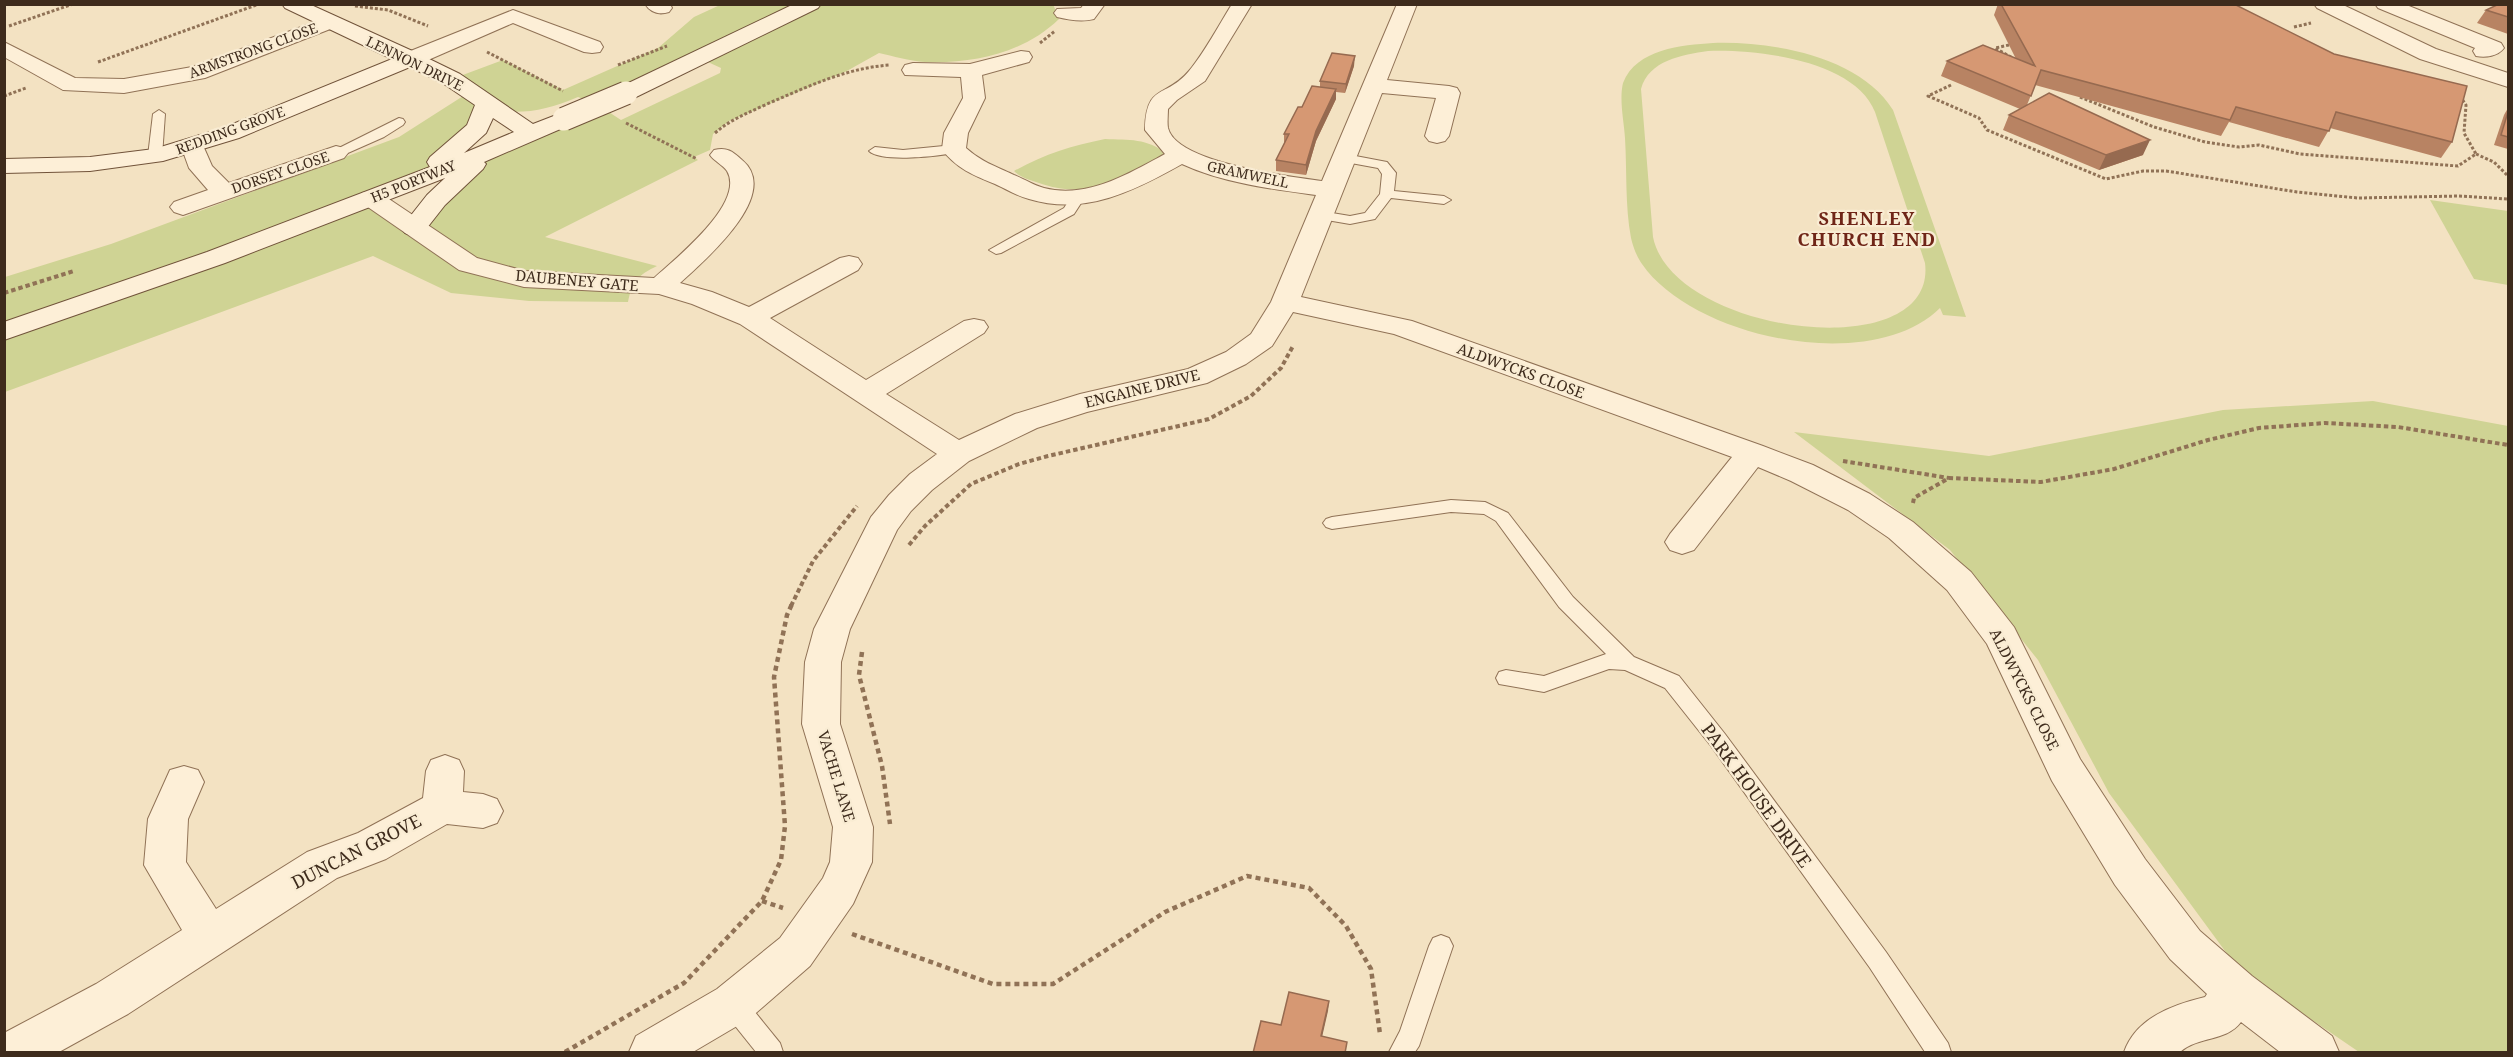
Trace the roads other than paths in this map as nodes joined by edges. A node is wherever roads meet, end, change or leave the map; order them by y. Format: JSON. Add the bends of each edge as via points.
{"nodes":[{"id":1,"x":292,"y":4,"type":"edge"},
{"id":2,"x":485,"y":4,"type":"edge"},
{"id":3,"x":811,"y":4,"type":"edge"},
{"id":4,"x":1242,"y":4,"type":"edge"},
{"id":5,"x":1407,"y":4,"type":"edge"},
{"id":6,"x":2324,"y":4,"type":"edge"},
{"id":7,"x":2386,"y":5,"type":"edge"},
{"id":8,"x":1094,"y":12,"type":"edge"},
{"id":9,"x":1064,"y":13,"type":"road end"},
{"id":10,"x":2344,"y":14,"type":"junction"},
{"id":11,"x":513,"y":16,"type":"junction"},
{"id":12,"x":331,"y":22,"type":"junction"},
{"id":13,"x":592,"y":47,"type":"dead end"},
{"id":14,"x":2494,"y":47,"type":"dead end"},
{"id":15,"x":4,"y":48,"type":"edge"},
{"id":16,"x":1021,"y":57,"type":"road end"},
{"id":17,"x":411,"y":58,"type":"junction"},
{"id":18,"x":913,"y":70,"type":"road end"},
{"id":19,"x":971,"y":71,"type":"junction"},
{"id":20,"x":2508,"y":80,"type":"edge"},
{"id":21,"x":1374,"y":85,"type":"junction"},
{"id":22,"x":487,"y":103,"type":"junction"},
{"id":23,"x":159,"y":114,"type":"dead end"},
{"id":24,"x":399,"y":122,"type":"dead end"},
{"id":25,"x":531,"y":133,"type":"junction"},
{"id":26,"x":1437,"y":136,"type":"dead end"},
{"id":27,"x":194,"y":146,"type":"junction"},
{"id":28,"x":954,"y":149,"type":"junction"},
{"id":29,"x":489,"y":151,"type":"junction"},
{"id":30,"x":709,"y":151,"type":"road end"},
{"id":31,"x":875,"y":151,"type":"dead end"},
{"id":32,"x":336,"y":153,"type":"joint"},
{"id":33,"x":1180,"y":154,"type":"junction"},
{"id":34,"x":155,"y":156,"type":"junction"},
{"id":35,"x":1345,"y":158,"type":"junction"},
{"id":36,"x":8,"y":169,"type":"edge"},
{"id":37,"x":405,"y":185,"type":"junction"},
{"id":38,"x":1330,"y":190,"type":"junction"},
{"id":39,"x":224,"y":192,"type":"junction"},
{"id":40,"x":1387,"y":194,"type":"junction"},
{"id":41,"x":1078,"y":197,"type":"junction"},
{"id":42,"x":371,"y":198,"type":"junction"},
{"id":43,"x":1444,"y":200,"type":"dead end"},
{"id":44,"x":183,"y":207,"type":"dead end"},
{"id":45,"x":1320,"y":215,"type":"junction"},
{"id":46,"x":414,"y":228,"type":"junction"},
{"id":47,"x":996,"y":250,"type":"dead end"},
{"id":48,"x":849,"y":264,"type":"dead end"},
{"id":49,"x":661,"y":286,"type":"junction"},
{"id":50,"x":1285,"y":303,"type":"junction"},
{"id":51,"x":750,"y":318,"type":"junction"},
{"id":52,"x":974,"y":327,"type":"dead end"},
{"id":53,"x":4,"y":332,"type":"edge"},
{"id":54,"x":866,"y":393,"type":"junction"},
{"id":55,"x":1752,"y":453,"type":"junction"},
{"id":56,"x":964,"y":469,"type":"junction"},
{"id":57,"x":1332,"y":523,"type":"dead end"},
{"id":58,"x":1682,"y":542,"type":"dead end"},
{"id":59,"x":1628,"y":662,"type":"junction"},
{"id":60,"x":1506,"y":678,"type":"dead end"},
{"id":61,"x":184,"y":782,"type":"dead end"},
{"id":62,"x":483,"y":811,"type":"dead end"},
{"id":63,"x":209,"y":935,"type":"junction"},
{"id":64,"x":1441,"y":946,"type":"dead end"},
{"id":65,"x":2236,"y":992,"type":"junction"},
{"id":66,"x":733,"y":1004,"type":"junction"},
{"id":67,"x":1391,"y":1048,"type":"edge"},
{"id":68,"x":15,"y":1053,"type":"edge"},
{"id":69,"x":652,"y":1053,"type":"edge"},
{"id":70,"x":771,"y":1053,"type":"edge"},
{"id":71,"x":1939,"y":1053,"type":"edge"},
{"id":72,"x":2147,"y":1053,"type":"edge"},
{"id":73,"x":2316,"y":1053,"type":"edge"}],
"edges":[{"from":1,"to":12,"type":"street","name":"LENNON DRIVE"},
{"from":2,"to":11,"type":"street"},
{"from":3,"to":25,"type":"street","name":"H5 PORTWAY","bridge":true,"via":[[626,93]]},
{"from":4,"to":33,"type":"street","name":"GRAMWELL","via":[[1195,78],[1157,108],[1155,125],[1160,136]]},
{"from":5,"to":21,"type":"street","name":"ENGAINE DRIVE"},
{"from":6,"to":10,"type":"street"},
{"from":7,"to":10,"type":"street"},
{"from":7,"to":14,"type":"street"},
{"from":8,"to":9,"type":"street"},
{"from":10,"to":20,"type":"street","via":[[2428,54]]},
{"from":11,"to":13,"type":"street"},
{"from":11,"to":17,"type":"street","name":"REDDING GROVE"},
{"from":12,"to":15,"type":"street","name":"ARMSTRONG CLOSE","via":[[197,73],[124,86],[71,86]]},
{"from":12,"to":17,"type":"street","name":"LENNON DRIVE"},
{"from":16,"to":19,"type":"street"},
{"from":17,"to":22,"type":"street","name":"LENNON DRIVE"},
{"from":17,"to":27,"type":"street","name":"REDDING GROVE"},
{"from":18,"to":19,"type":"street"},
{"from":19,"to":28,"type":"street","via":[[974,98],[956,132]]},
{"from":21,"to":26,"type":"street","via":[[1449,93]]},
{"from":21,"to":35,"type":"street","name":"ENGAINE DRIVE"},
{"from":22,"to":25,"type":"street","name":"LENNON DRIVE"},
{"from":22,"to":37,"type":"street","via":[[478,128],[451,153]]},
{"from":23,"to":34,"type":"lane"},
{"from":24,"to":32,"type":"lane"},
{"from":25,"to":29,"type":"street","name":"H5 PORTWAY"},
{"from":27,"to":34,"type":"street","name":"REDDING GROVE"},
{"from":27,"to":39,"type":"street","name":"DORSEY CLOSE","via":[[201,168]]},
{"from":28,"to":31,"type":"lane","via":[[903,154]]},
{"from":28,"to":41,"type":"street","via":[[967,164],[1038,194]]},
{"from":29,"to":37,"type":"street","name":"H5 PORTWAY"},
{"from":29,"to":46,"type":"street","via":[[436,200]]},
{"from":30,"to":49,"type":"street","via":[[732,160],[741,169],[742,198],[733,213]]},
{"from":32,"to":39,"type":"street","name":"DORSEY CLOSE"},
{"from":33,"to":38,"type":"street","name":"GRAMWELL","via":[[1209,167]]},
{"from":33,"to":41,"type":"street","via":[[1118,189]]},
{"from":34,"to":36,"type":"street","name":"REDDING GROVE"},
{"from":35,"to":38,"type":"street","name":"ENGAINE DRIVE"},
{"from":35,"to":40,"type":"lane","via":[[1382,165],[1389,173]]},
{"from":37,"to":42,"type":"street","name":"H5 PORTWAY"},
{"from":38,"to":45,"type":"street","name":"ENGAINE DRIVE"},
{"from":39,"to":44,"type":"street","name":"DORSEY CLOSE"},
{"from":40,"to":43,"type":"lane"},
{"from":40,"to":45,"type":"lane","via":[[1370,216],[1350,220]]},
{"from":41,"to":47,"type":"lane","via":[[1069,211]]},
{"from":42,"to":46,"type":"street","name":"DAUBENEY GATE"},
{"from":42,"to":53,"type":"street","name":"H5 PORTWAY"},
{"from":45,"to":50,"type":"street","name":"ENGAINE DRIVE"},
{"from":46,"to":49,"type":"street","name":"DAUBENEY GATE","via":[[468,264],[524,279]]},
{"from":48,"to":51,"type":"street"},
{"from":49,"to":51,"type":"street","name":"DAUBENEY GATE"},
{"from":50,"to":55,"type":"street","name":"ALDWYCKS CLOSE","via":[[1402,327]]},
{"from":50,"to":56,"type":"street","name":"ENGAINE DRIVE","via":[[1262,340],[1236,358],[1197,376],[1026,421],[986,439]]},
{"from":51,"to":54,"type":"street","name":"DAUBENEY GATE"},
{"from":52,"to":54,"type":"street"},
{"from":54,"to":56,"type":"street","name":"DAUBENEY GATE"},
{"from":55,"to":58,"type":"street"},
{"from":55,"to":65,"type":"street","name":"ALDWYCKS CLOSE","via":[[1859,502],[1901,530],[1959,581],[2001,637],[2066,770],[2130,872],[2185,945]]},
{"from":56,"to":66,"type":"street","name":"VACHE LANE","via":[[921,482],[883,525],[832,629],[823,662],[821,724],[853,827],[851,862],[838,891],[795,952]]},
{"from":57,"to":59,"type":"lane","via":[[1442,507],[1488,508],[1502,517],[1566,602]]},
{"from":59,"to":60,"type":"lane","name":"PARK HOUSE DRIVE","via":[[1608,661],[1544,684]]},
{"from":59,"to":71,"type":"lane","name":"PARK HOUSE DRIVE","via":[[1672,682],[1878,960]]},
{"from":61,"to":63,"type":"street","via":[[168,819],[165,865]]},
{"from":62,"to":63,"type":"street","name":"DUNCAN GROVE","via":[[444,789],[372,846],[322,865]]},
{"from":63,"to":68,"type":"street","name":"DUNCAN GROVE","via":[[112,999]]},
{"from":64,"to":67,"type":"lane","via":[[1410,1037]]},
{"from":65,"to":72,"type":"street","via":[[2218,1016],[2178,1025]]},
{"from":65,"to":73,"type":"street","name":"ALDWYCKS CLOSE"},
{"from":66,"to":69,"type":"street","name":"VACHE LANE"},
{"from":66,"to":70,"type":"lane"}]}
